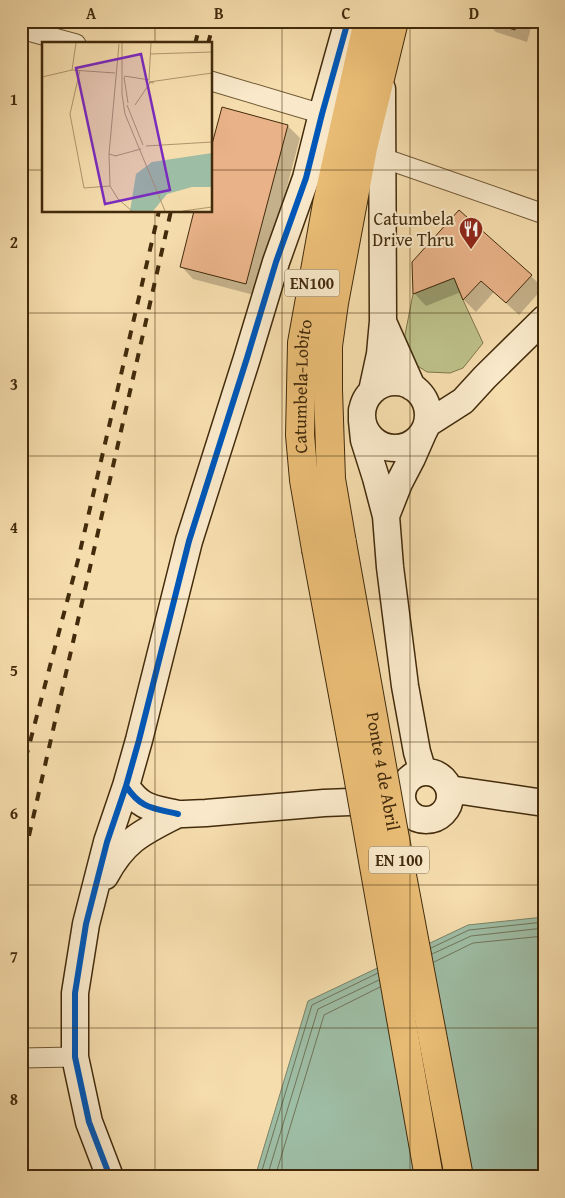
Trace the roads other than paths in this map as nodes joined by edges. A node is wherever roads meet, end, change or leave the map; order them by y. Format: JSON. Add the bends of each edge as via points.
{"nodes":[{"id":1,"x":348,"y":21,"type":"edge"},
{"id":2,"x":368,"y":21,"type":"edge"},
{"id":3,"x":394,"y":21,"type":"edge"},
{"id":4,"x":22,"y":31,"type":"edge"},
{"id":5,"x":68,"y":42,"type":"edge"},
{"id":6,"x":382,"y":71,"type":"junction"},
{"id":7,"x":212,"y":80,"type":"edge"},
{"id":8,"x":322,"y":114,"type":"junction"},
{"id":9,"x":383,"y":158,"type":"junction"},
{"id":10,"x":544,"y":214,"type":"edge"},
{"id":11,"x":544,"y":319,"type":"edge"},
{"id":12,"x":383,"y":321,"type":"junction"},
{"id":13,"x":367,"y":401,"type":"junction"},
{"id":14,"x":422,"y":412,"type":"junction"},
{"id":15,"x":386,"y":516,"type":"junction"},
{"id":16,"x":342,"y":543,"type":"joint"},
{"id":17,"x":316,"y":548,"type":"joint"},
{"id":18,"x":423,"y":772,"type":"junction"},
{"id":19,"x":126,"y":786,"type":"junction"},
{"id":20,"x":449,"y":789,"type":"junction"},
{"id":21,"x":402,"y":800,"type":"junction"},
{"id":22,"x":544,"y":803,"type":"edge"},
{"id":23,"x":178,"y":814,"type":"junction"},
{"id":24,"x":111,"y":831,"type":"junction"},
{"id":25,"x":92,"y":901,"type":"junction"},
{"id":26,"x":75,"y":1057,"type":"junction"},
{"id":27,"x":21,"y":1058,"type":"edge"},
{"id":28,"x":110,"y":1177,"type":"edge"},
{"id":29,"x":429,"y":1177,"type":"edge"},
{"id":30,"x":459,"y":1177,"type":"edge"}],
"edges":[{"from":1,"to":8,"type":"street"},
{"from":2,"to":17,"type":"highway","name":"Catumbela-Lobito","number":"EN100","via":[[326,204],[302,343],[300,434]]},
{"from":3,"to":6,"type":"highway","name":"Catumbela-Lobito","number":"EN100"},
{"from":4,"to":5,"type":"street"},
{"from":6,"to":9,"type":"street"},
{"from":6,"to":16,"type":"highway","name":"Catumbela-Lobito","number":"EN100","via":[[363,148],[328,346],[331,479]]},
{"from":7,"to":8,"type":"street"},
{"from":8,"to":19,"type":"street","via":[[306,178],[276,262],[189,541]]},
{"from":9,"to":10,"type":"street"},
{"from":9,"to":12,"type":"street"},
{"from":11,"to":14,"type":"street","via":[[484,377]]},
{"from":12,"to":13,"type":"street","via":[[380,354]]},
{"from":12,"to":14,"type":"street"},
{"from":13,"to":14,"type":"street","via":[[381,385],[402,383]]},
{"from":13,"to":14,"type":"street","via":[[362,421],[373,440],[383,446],[405,447],[415,441]]},
{"from":13,"to":15,"type":"street","via":[[362,421],[364,440]]},
{"from":14,"to":15,"type":"street","via":[[412,458]]},
{"from":15,"to":18,"type":"street","via":[[405,686]]},
{"from":16,"to":30,"type":"highway","name":"Ponte 4 de Abril","number":"EN 100","bridge":true},
{"from":17,"to":29,"type":"highway","name":"Ponte 4 de Abril","number":"EN 100","bridge":true},
{"from":18,"to":20,"type":"street","via":[[439,776]]},
{"from":18,"to":21,"type":"street","via":[[409,779],[402,792]]},
{"from":19,"to":23,"type":"street","via":[[140,803]]},
{"from":19,"to":24,"type":"street"},
{"from":20,"to":21,"type":"street","via":[[449,804],[445,811],[432,819],[416,818],[405,808]]},
{"from":20,"to":22,"type":"street"},
{"from":21,"to":23,"type":"street"},
{"from":23,"to":24,"type":"street","via":[[143,817]]},
{"from":23,"to":25,"type":"street","via":[[126,845],[113,861]]},
{"from":24,"to":25,"type":"street"},
{"from":25,"to":26,"type":"street","via":[[75,993]]},
{"from":26,"to":27,"type":"street"},
{"from":26,"to":28,"type":"street","via":[[89,1122]]}]}
